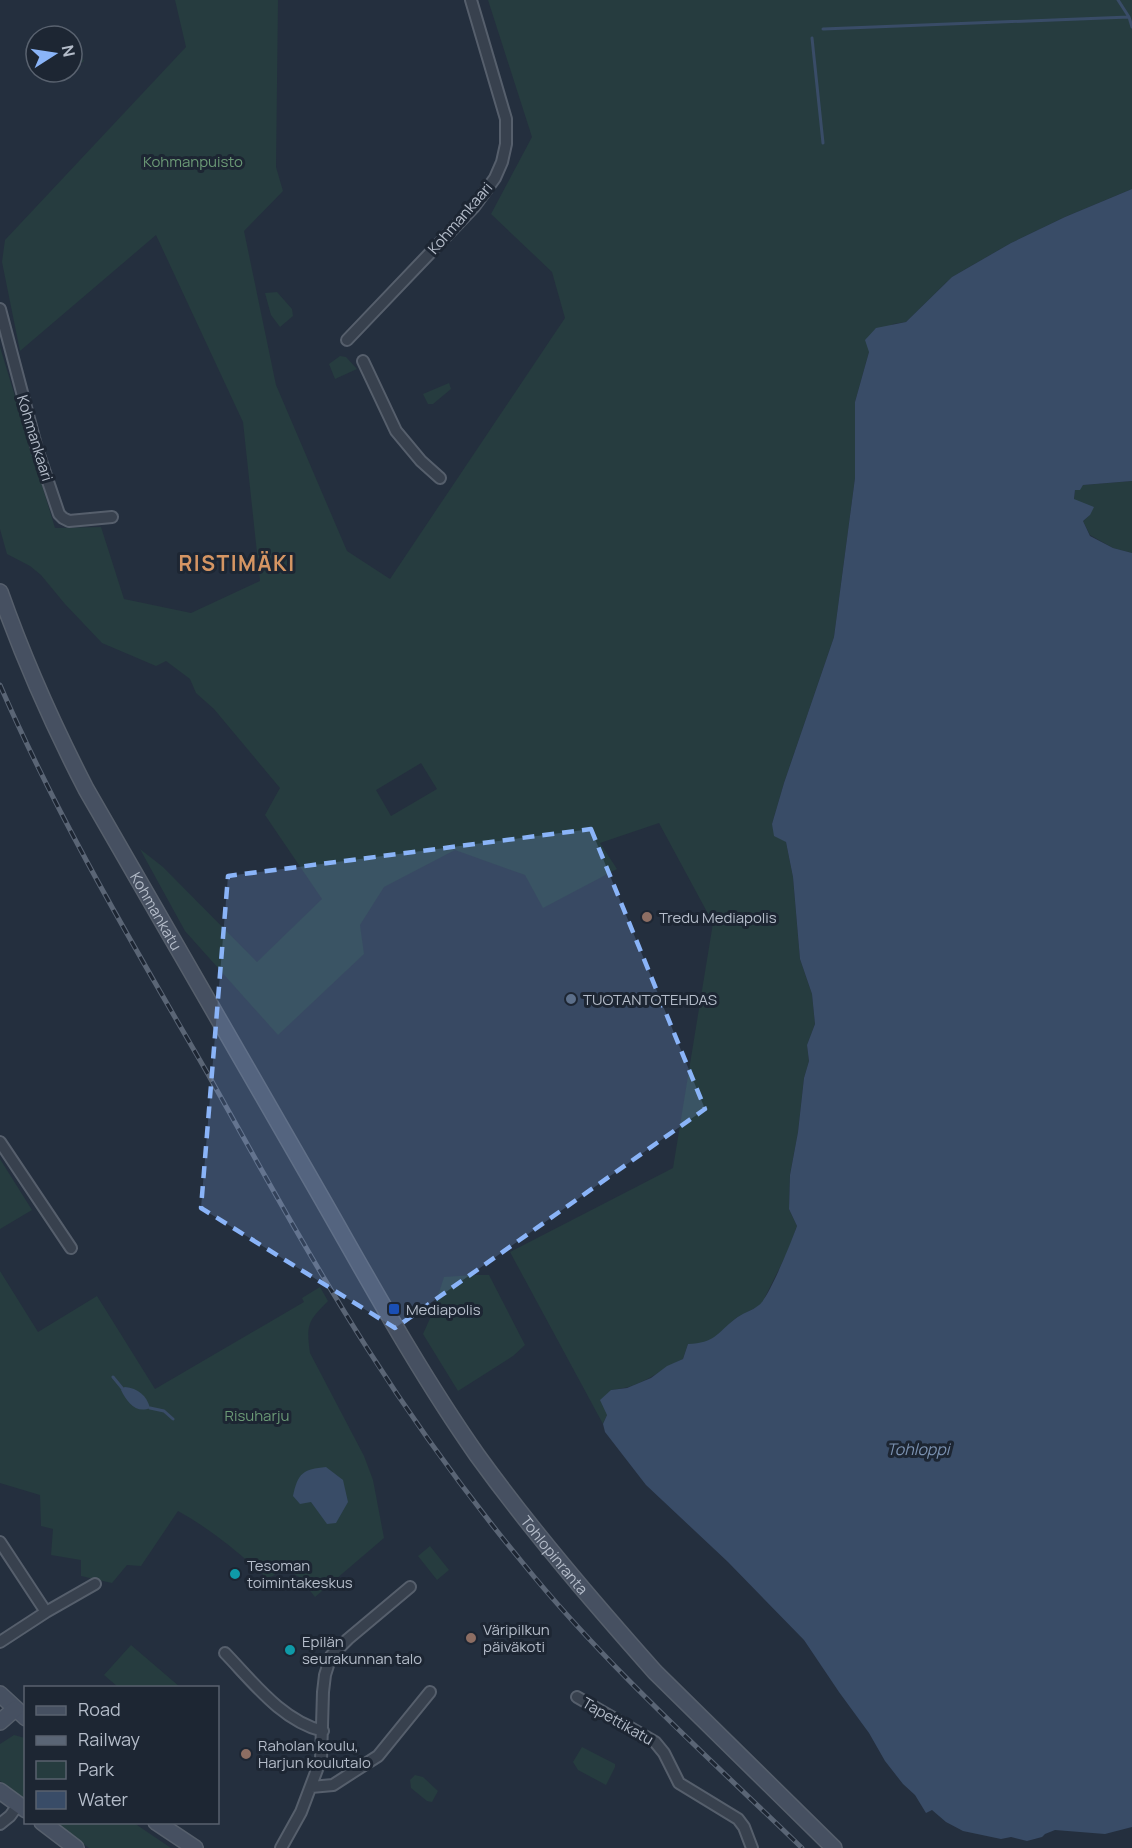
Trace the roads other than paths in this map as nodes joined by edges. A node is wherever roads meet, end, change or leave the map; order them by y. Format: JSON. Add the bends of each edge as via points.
{"nodes":[{"id":1,"x":471,"y":0,"type":"edge"},
{"id":2,"x":0,"y":309,"type":"edge"},
{"id":3,"x":347,"y":340,"type":"dead end"},
{"id":4,"x":363,"y":361,"type":"dead end"},
{"id":5,"x":440,"y":478,"type":"dead end"},
{"id":6,"x":112,"y":517,"type":"dead end"},
{"id":7,"x":0,"y":592,"type":"edge"},
{"id":8,"x":0,"y":1142,"type":"edge"},
{"id":9,"x":332,"y":1218,"type":"joint"},
{"id":10,"x":71,"y":1248,"type":"dead end"},
{"id":11,"x":0,"y":1542,"type":"edge"},
{"id":12,"x":95,"y":1584,"type":"dead end"},
{"id":13,"x":410,"y":1587,"type":"dead end"},
{"id":14,"x":46,"y":1612,"type":"junction"},
{"id":15,"x":0,"y":1642,"type":"edge"},
{"id":16,"x":225,"y":1653,"type":"dead end"},
{"id":17,"x":430,"y":1692,"type":"dead end"},
{"id":18,"x":0,"y":1694,"type":"edge"},
{"id":19,"x":576,"y":1697,"type":"dead end"},
{"id":20,"x":20,"y":1713,"type":"edge"},
{"id":21,"x":0,"y":1722,"type":"edge"},
{"id":22,"x":323,"y":1731,"type":"junction"},
{"id":23,"x":311,"y":1786,"type":"junction"},
{"id":24,"x":0,"y":1791,"type":"edge"},
{"id":25,"x":22,"y":1807,"type":"edge"},
{"id":26,"x":0,"y":1824,"type":"edge"},
{"id":27,"x":45,"y":1824,"type":"edge"},
{"id":28,"x":159,"y":1824,"type":"edge"},
{"id":29,"x":76,"y":1848,"type":"edge"},
{"id":30,"x":195,"y":1848,"type":"edge"},
{"id":31,"x":281,"y":1848,"type":"edge"},
{"id":32,"x":752,"y":1848,"type":"edge"},
{"id":33,"x":834,"y":1848,"type":"edge"}],
"edges":[{"from":1,"to":3,"type":"street","name":"Kohmankaari","via":[[506,119],[502,162],[474,207]]},
{"from":2,"to":6,"type":"street","name":"Kohmankaari","via":[[37,449],[59,514],[69,521]]},
{"from":4,"to":5,"type":"street","via":[[396,431]]},
{"from":7,"to":9,"type":"street","name":"Kohmankatu","via":[[43,700],[86,789]]},
{"from":8,"to":10,"type":"street"},
{"from":9,"to":33,"type":"street","name":"Tohlopinranta","via":[[433,1390],[510,1500],[655,1672]]},
{"from":11,"to":14,"type":"street"},
{"from":12,"to":14,"type":"street"},
{"from":13,"to":22,"type":"street","via":[[332,1656],[325,1675]]},
{"from":14,"to":15,"type":"street"},
{"from":16,"to":22,"type":"street","via":[[286,1712]]},
{"from":17,"to":23,"type":"street","via":[[378,1756],[333,1785]]},
{"from":18,"to":20,"type":"street"},
{"from":19,"to":32,"type":"street","name":"Tapettikatu","via":[[655,1742],[679,1783],[738,1819]]},
{"from":20,"to":21,"type":"street"},
{"from":22,"to":23,"type":"street","via":[[321,1759]]},
{"from":23,"to":31,"type":"street"},
{"from":24,"to":25,"type":"street"},
{"from":25,"to":26,"type":"street"},
{"from":27,"to":29,"type":"street"},
{"from":28,"to":30,"type":"street"}]}
